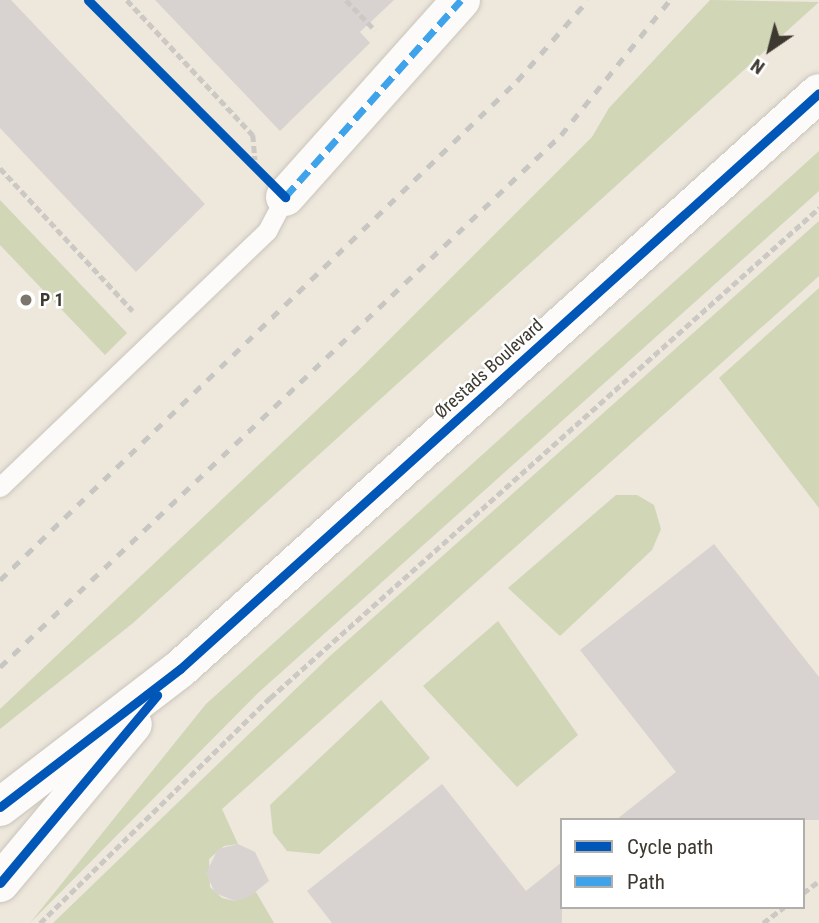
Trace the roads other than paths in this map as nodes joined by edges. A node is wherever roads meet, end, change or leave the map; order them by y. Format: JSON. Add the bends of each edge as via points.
{"nodes":[{"id":1,"x":461,"y":0,"type":"edge"},
{"id":2,"x":819,"y":93,"type":"edge"},
{"id":3,"x":285,"y":197,"type":"joint"},
{"id":4,"x":0,"y":487,"type":"edge"},
{"id":5,"x":180,"y":669,"type":"junction"},
{"id":6,"x":0,"y":807,"type":"edge"},
{"id":7,"x":0,"y":883,"type":"edge"}],
"edges":[{"from":1,"to":3,"type":"street"},
{"from":2,"to":5,"type":"street","name":"Ørestads Boulevard"},
{"from":3,"to":4,"type":"lane","via":[[267,231]]},
{"from":5,"to":6,"type":"street","name":"Ørestads Boulevard"},
{"from":5,"to":7,"type":"street","name":"Ørestads Boulevard"}]}
